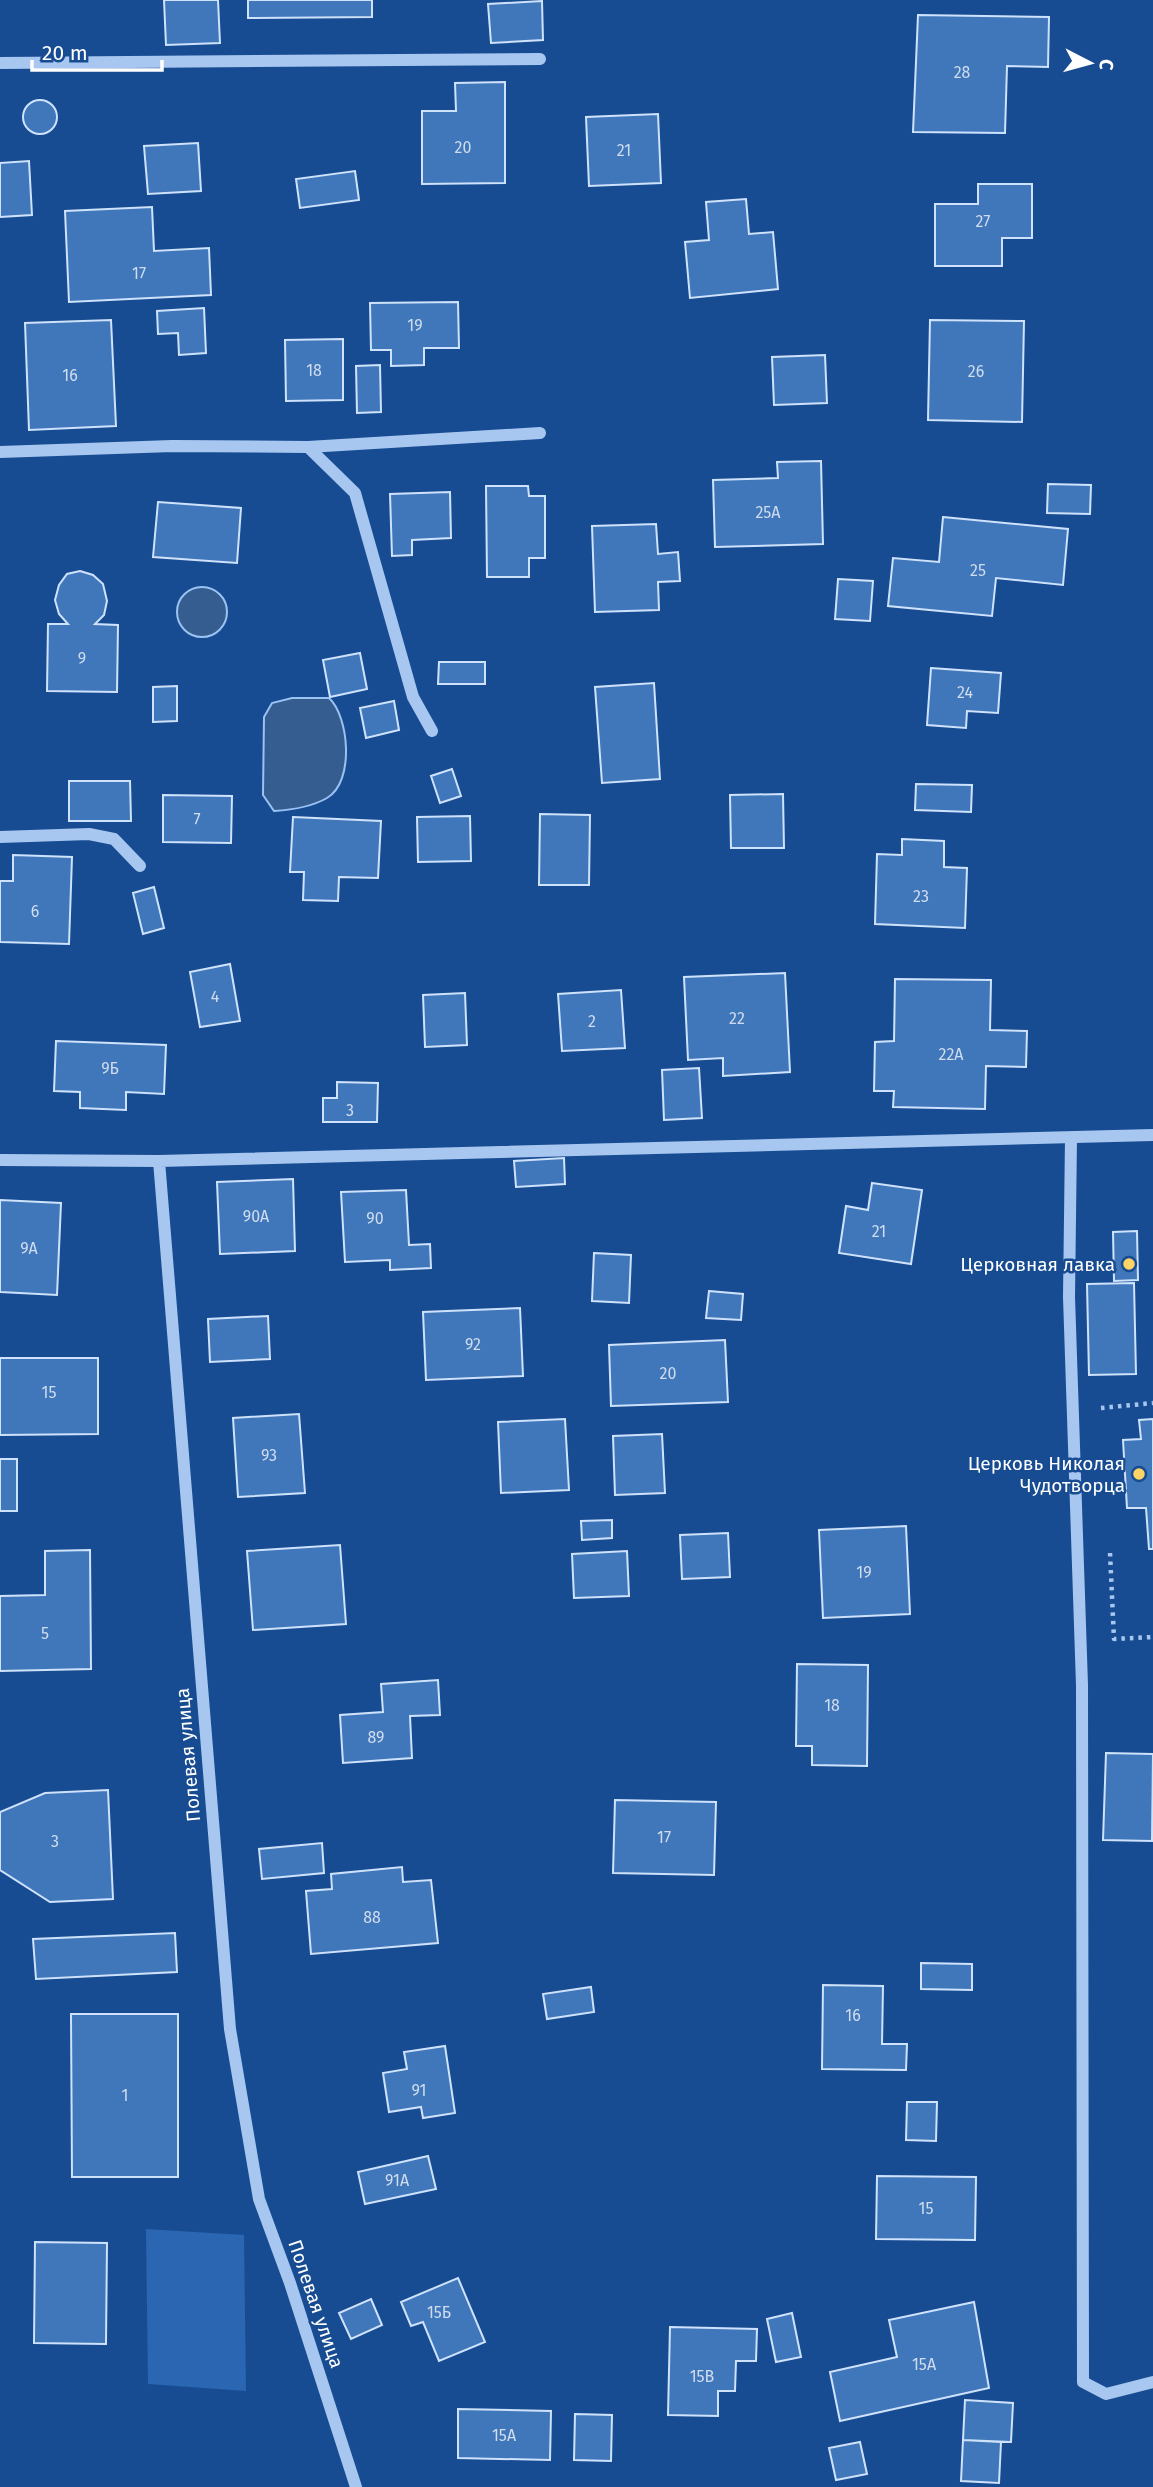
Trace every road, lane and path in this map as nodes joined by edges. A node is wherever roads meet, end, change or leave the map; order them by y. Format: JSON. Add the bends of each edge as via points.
{"nodes":[{"id":1,"x":540,"y":59,"type":"dead end"},
{"id":2,"x":0,"y":63,"type":"edge"},
{"id":3,"x":540,"y":433,"type":"dead end"},
{"id":4,"x":308,"y":447,"type":"junction"},
{"id":5,"x":0,"y":452,"type":"edge"},
{"id":6,"x":432,"y":731,"type":"dead end"},
{"id":7,"x":0,"y":837,"type":"edge"},
{"id":8,"x":140,"y":866,"type":"dead end"},
{"id":9,"x":1153,"y":1135,"type":"edge"},
{"id":10,"x":1070,"y":1138,"type":"junction"},
{"id":11,"x":0,"y":1160,"type":"edge"},
{"id":12,"x":159,"y":1161,"type":"junction"},
{"id":13,"x":1153,"y":1403,"type":"edge"},
{"id":14,"x":1102,"y":1419,"type":"dead end"},
{"id":15,"x":1109,"y":1543,"type":"dead end"},
{"id":16,"x":1153,"y":1637,"type":"edge"},
{"id":17,"x":1153,"y":2382,"type":"edge"},
{"id":18,"x":356,"y":2487,"type":"edge"}],
"edges":[{"from":1,"to":2,"type":"street"},
{"from":3,"to":4,"type":"street"},
{"from":4,"to":5,"type":"street"},
{"from":4,"to":6,"type":"street","via":[[355,493],[413,697]]},
{"from":7,"to":8,"type":"street","via":[[89,834],[114,839]]},
{"from":9,"to":10,"type":"street"},
{"from":10,"to":12,"type":"street"},
{"from":10,"to":17,"type":"street","via":[[1069,1297],[1082,1685],[1083,2382],[1106,2394]]},
{"from":11,"to":12,"type":"street"},
{"from":12,"to":18,"type":"street","name":"Полевая улица","via":[[230,2029],[259,2199]]},
{"from":13,"to":14,"type":"path","via":[[1101,1406]]},
{"from":15,"to":16,"type":"path","via":[[1114,1639]]}]}
